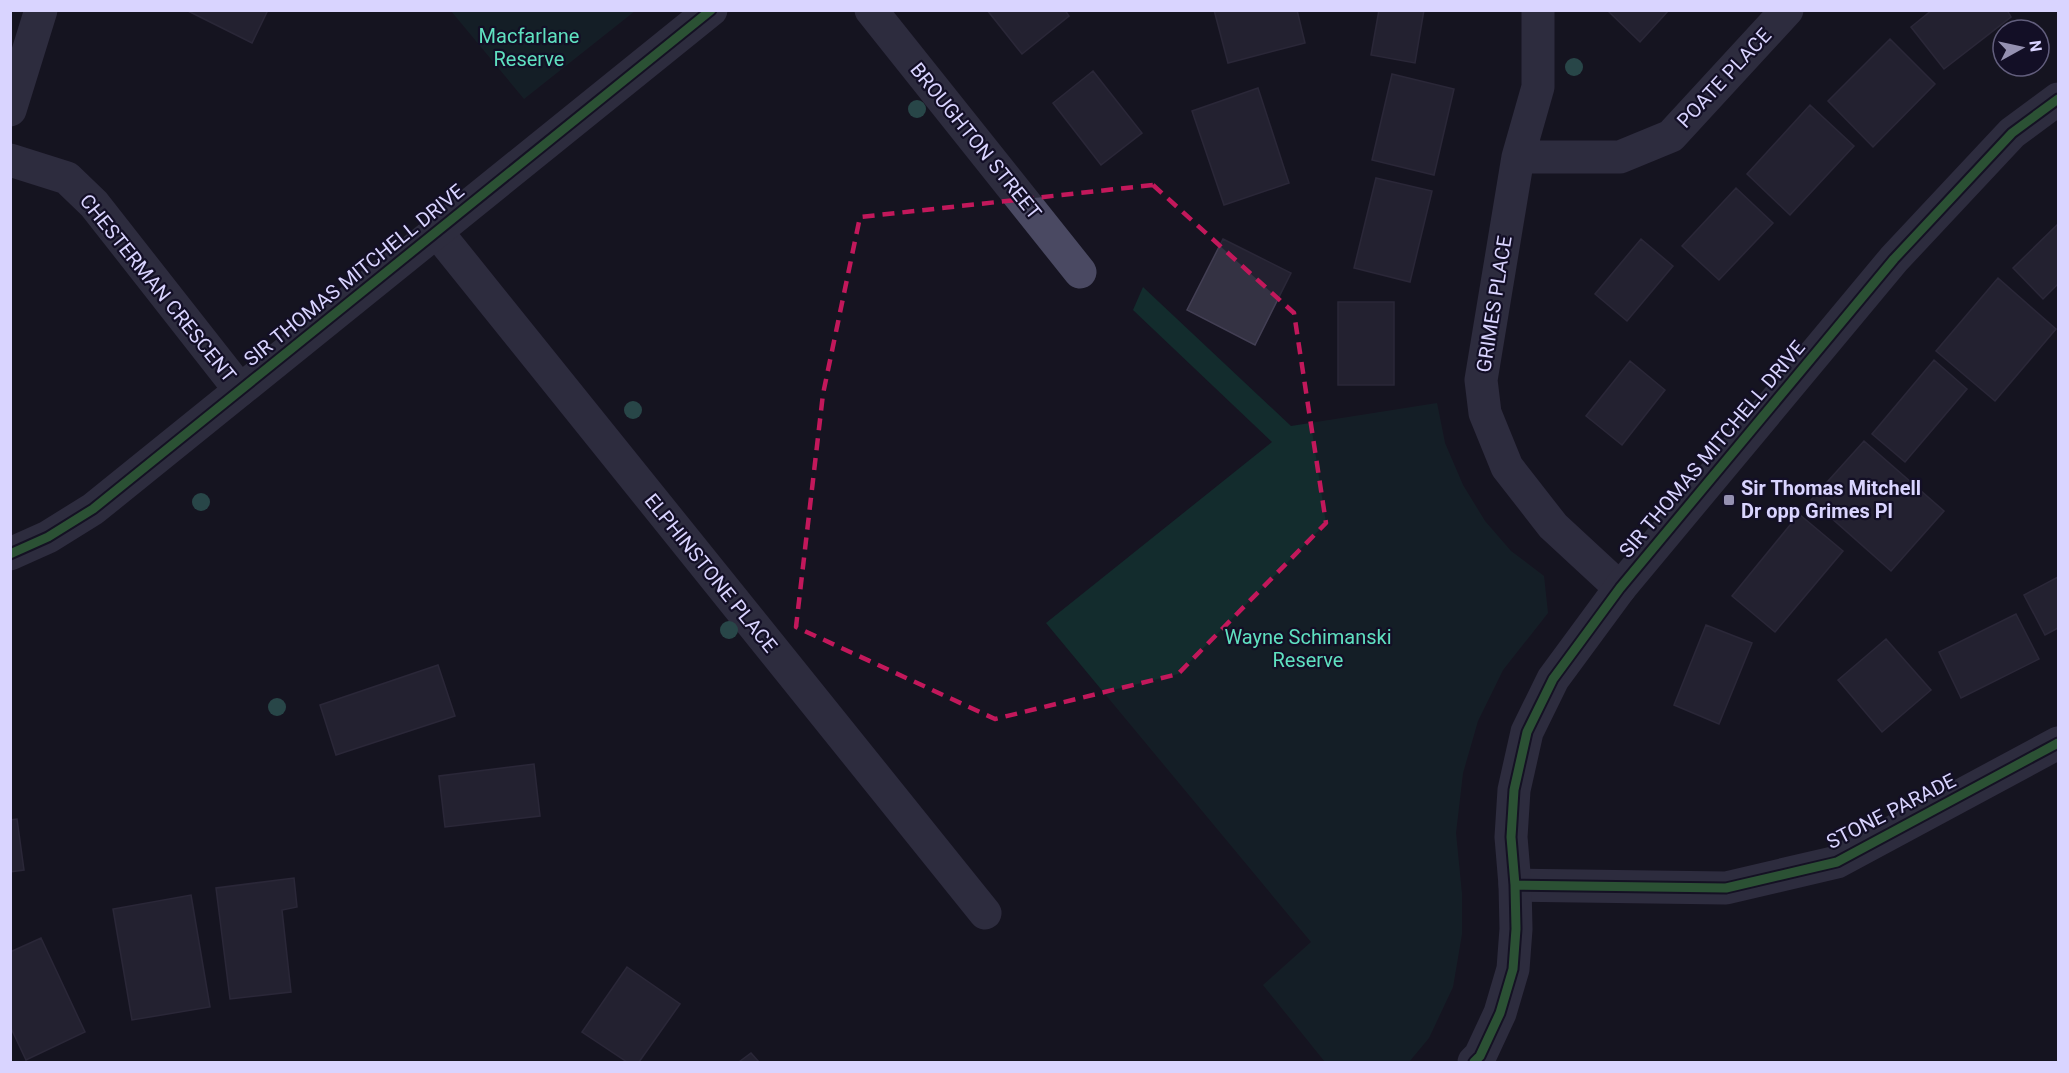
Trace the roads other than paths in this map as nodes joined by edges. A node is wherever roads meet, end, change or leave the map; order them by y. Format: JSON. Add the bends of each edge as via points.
{"nodes":[{"id":1,"x":41,"y":10,"type":"edge"},
{"id":2,"x":711,"y":10,"type":"edge"},
{"id":3,"x":872,"y":10,"type":"edge"},
{"id":4,"x":1538,"y":10,"type":"edge"},
{"id":5,"x":1787,"y":10,"type":"edge"},
{"id":6,"x":2058,"y":99,"type":"edge"},
{"id":7,"x":10,"y":110,"type":"edge"},
{"id":8,"x":1518,"y":157,"type":"junction"},
{"id":9,"x":10,"y":160,"type":"edge"},
{"id":10,"x":437,"y":232,"type":"junction"},
{"id":11,"x":1080,"y":272,"type":"dead end"},
{"id":12,"x":240,"y":390,"type":"junction"},
{"id":13,"x":10,"y":554,"type":"edge"},
{"id":14,"x":1620,"y":588,"type":"junction"},
{"id":15,"x":2058,"y":742,"type":"edge"},
{"id":16,"x":1515,"y":885,"type":"junction"},
{"id":17,"x":985,"y":913,"type":"dead end"},
{"id":18,"x":1474,"y":1062,"type":"edge"}],
"edges":[{"from":1,"to":7,"type":"street"},
{"from":2,"to":10,"type":"street","name":"SIR THOMAS MITCHELL DRIVE"},
{"from":3,"to":11,"type":"street","name":"BROUGHTON STREET"},
{"from":4,"to":8,"type":"street","name":"GRIMES PLACE","via":[[1538,87]]},
{"from":5,"to":8,"type":"street","name":"POATE PLACE","via":[[1671,136],[1620,157]]},
{"from":6,"to":14,"type":"street","name":"SIR THOMAS MITCHELL DRIVE","via":[[2012,133],[1894,259]]},
{"from":8,"to":14,"type":"street","name":"GRIMES PLACE","via":[[1481,380],[1485,413],[1507,467],[1553,526]]},
{"from":9,"to":12,"type":"street","name":"CHESTERMAN CRESCENT","via":[[67,178],[94,204]]},
{"from":10,"to":12,"type":"street","name":"SIR THOMAS MITCHELL DRIVE"},
{"from":10,"to":17,"type":"street","name":"ELPHINSTONE PLACE"},
{"from":12,"to":13,"type":"street","name":"SIR THOMAS MITCHELL DRIVE","via":[[93,509],[48,537]]},
{"from":14,"to":16,"type":"street","name":"SIR THOMAS MITCHELL DRIVE","via":[[1553,679],[1527,732],[1514,790],[1511,837]]},
{"from":15,"to":16,"type":"street","name":"STONE PARADE","via":[[1837,862],[1726,888]]},
{"from":16,"to":18,"type":"street","name":"SIR THOMAS MITCHELL DRIVE","via":[[1513,969],[1500,1012]]}]}
